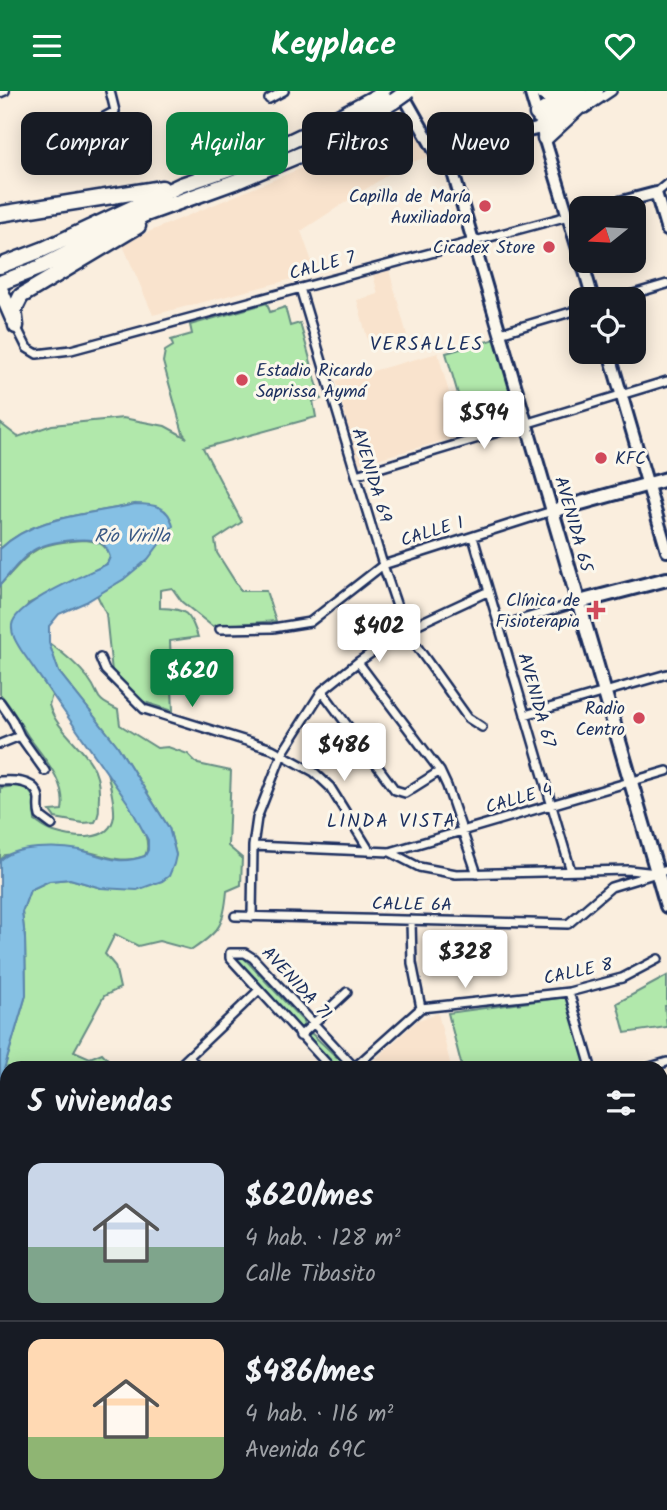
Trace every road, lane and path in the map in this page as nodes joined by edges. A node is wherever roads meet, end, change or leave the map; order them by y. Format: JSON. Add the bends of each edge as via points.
{"nodes":[{"id":1,"x":5,"y":91,"type":"edge"},
{"id":2,"x":110,"y":91,"type":"edge"},
{"id":3,"x":284,"y":91,"type":"edge"},
{"id":4,"x":374,"y":91,"type":"edge"},
{"id":5,"x":408,"y":91,"type":"edge"},
{"id":6,"x":530,"y":91,"type":"edge"},
{"id":7,"x":540,"y":91,"type":"edge"},
{"id":8,"x":578,"y":91,"type":"edge"},
{"id":9,"x":594,"y":91,"type":"edge"},
{"id":10,"x":612,"y":91,"type":"edge"},
{"id":11,"x":0,"y":93,"type":"edge"},
{"id":12,"x":394,"y":94,"type":"edge"},
{"id":13,"x":269,"y":99,"type":"dead end"},
{"id":14,"x":113,"y":112,"type":"edge"},
{"id":15,"x":348,"y":112,"type":"edge"},
{"id":16,"x":352,"y":112,"type":"edge"},
{"id":17,"x":543,"y":132,"type":"junction"},
{"id":18,"x":534,"y":134,"type":"edge"},
{"id":19,"x":302,"y":136,"type":"edge"},
{"id":20,"x":427,"y":141,"type":"edge"},
{"id":21,"x":454,"y":175,"type":"edge"},
{"id":22,"x":667,"y":184,"type":"edge"},
{"id":23,"x":181,"y":185,"type":"junction"},
{"id":24,"x":656,"y":193,"type":"junction"},
{"id":25,"x":645,"y":196,"type":"edge"},
{"id":26,"x":172,"y":205,"type":"junction"},
{"id":27,"x":0,"y":214,"type":"edge"},
{"id":28,"x":568,"y":216,"type":"junction"},
{"id":29,"x":569,"y":219,"type":"edge"},
{"id":30,"x":667,"y":230,"type":"edge"},
{"id":31,"x":473,"y":242,"type":"junction"},
{"id":32,"x":4,"y":265,"type":"edge"},
{"id":33,"x":2,"y":284,"type":"edge"},
{"id":34,"x":667,"y":284,"type":"edge"},
{"id":35,"x":300,"y":288,"type":"junction"},
{"id":36,"x":646,"y":290,"type":"edge"},
{"id":37,"x":21,"y":296,"type":"junction"},
{"id":38,"x":569,"y":313,"type":"edge"},
{"id":39,"x":16,"y":326,"type":"junction"},
{"id":40,"x":500,"y":333,"type":"junction"},
{"id":41,"x":612,"y":364,"type":"edge"},
{"id":42,"x":667,"y":381,"type":"edge"},
{"id":43,"x":621,"y":394,"type":"junction"},
{"id":44,"x":526,"y":423,"type":"junction"},
{"id":45,"x":356,"y":475,"type":"junction"},
{"id":46,"x":667,"y":478,"type":"edge"},
{"id":47,"x":648,"y":484,"type":"junction"},
{"id":48,"x":552,"y":511,"type":"junction"},
{"id":49,"x":473,"y":537,"type":"junction"},
{"id":50,"x":667,"y":551,"type":"edge"},
{"id":51,"x":383,"y":565,"type":"junction"},
{"id":52,"x":667,"y":579,"type":"edge"},
{"id":53,"x":489,"y":591,"type":"junction"},
{"id":54,"x":579,"y":603,"type":"junction"},
{"id":55,"x":500,"y":626,"type":"junction"},
{"id":56,"x":220,"y":629,"type":"dead end"},
{"id":57,"x":405,"y":630,"type":"junction"},
{"id":58,"x":100,"y":658,"type":"dead end"},
{"id":59,"x":358,"y":662,"type":"junction"},
{"id":60,"x":667,"y":674,"type":"edge"},
{"id":61,"x":322,"y":691,"type":"junction"},
{"id":62,"x":604,"y":691,"type":"junction"},
{"id":63,"x":0,"y":702,"type":"edge"},
{"id":64,"x":525,"y":715,"type":"junction"},
{"id":65,"x":482,"y":727,"type":"dead end"},
{"id":66,"x":20,"y":736,"type":"junction"},
{"id":67,"x":0,"y":744,"type":"edge"},
{"id":68,"x":282,"y":754,"type":"junction"},
{"id":69,"x":45,"y":771,"type":"dead end"},
{"id":70,"x":440,"y":771,"type":"junction"},
{"id":71,"x":667,"y":771,"type":"edge"},
{"id":72,"x":0,"y":782,"type":"edge"},
{"id":73,"x":630,"y":782,"type":"junction"},
{"id":74,"x":552,"y":805,"type":"junction"},
{"id":75,"x":52,"y":825,"type":"dead end"},
{"id":76,"x":462,"y":831,"type":"junction"},
{"id":77,"x":253,"y":846,"type":"junction"},
{"id":78,"x":369,"y":850,"type":"junction"},
{"id":79,"x":390,"y":852,"type":"junction"},
{"id":80,"x":629,"y":870,"type":"junction"},
{"id":81,"x":571,"y":871,"type":"junction"},
{"id":82,"x":662,"y":871,"type":"edge"},
{"id":83,"x":477,"y":874,"type":"junction"},
{"id":84,"x":631,"y":880,"type":"junction"},
{"id":85,"x":667,"y":906,"type":"edge"},
{"id":86,"x":235,"y":916,"type":"dead end"},
{"id":87,"x":252,"y":917,"type":"junction"},
{"id":88,"x":411,"y":920,"type":"junction"},
{"id":89,"x":658,"y":959,"type":"dead end"},
{"id":90,"x":259,"y":990,"type":"junction"},
{"id":91,"x":347,"y":992,"type":"dead end"},
{"id":92,"x":569,"y":992,"type":"junction"},
{"id":93,"x":421,"y":1009,"type":"junction"},
{"id":94,"x":313,"y":1024,"type":"junction"},
{"id":95,"x":300,"y":1036,"type":"junction"},
{"id":96,"x":189,"y":1057,"type":"junction"},
{"id":97,"x":185,"y":1061,"type":"edge"},
{"id":98,"x":193,"y":1061,"type":"edge"},
{"id":99,"x":324,"y":1061,"type":"edge"},
{"id":100,"x":348,"y":1061,"type":"edge"},
{"id":101,"x":361,"y":1061,"type":"edge"},
{"id":102,"x":589,"y":1061,"type":"edge"}],
"edges":[{"from":1,"to":11,"type":"street"},
{"from":2,"to":14,"type":"street"},
{"from":3,"to":13,"type":"street"},
{"from":4,"to":15,"type":"highway"},
{"from":5,"to":12,"type":"highway","bridge":true},
{"from":6,"to":17,"type":"street"},
{"from":7,"to":8,"type":"highway","via":[[552,98]]},
{"from":8,"to":17,"type":"highway"},
{"from":9,"to":17,"type":"highway","via":[[556,113]]},
{"from":10,"to":17,"type":"street","via":[[556,134]]},
{"from":12,"to":16,"type":"highway"},
{"from":12,"to":20,"type":"street"},
{"from":12,"to":26,"type":"highway","via":[[321,146]]},
{"from":17,"to":18,"type":"street"},
{"from":17,"to":28,"type":"street"},
{"from":19,"to":23,"type":"highway","via":[[245,163]]},
{"from":21,"to":31,"type":"street","name":"AVENIDA 65"},
{"from":22,"to":24,"type":"street"},
{"from":23,"to":27,"type":"highway"},
{"from":23,"to":32,"type":"highway"},
{"from":24,"to":25,"type":"street"},
{"from":24,"to":30,"type":"street"},
{"from":26,"to":33,"type":"highway"},
{"from":26,"to":37,"type":"highway"},
{"from":28,"to":29,"type":"street"},
{"from":28,"to":31,"type":"street","name":"CALLE 7"},
{"from":31,"to":35,"type":"street","name":"CALLE 7"},
{"from":31,"to":40,"type":"street","name":"AVENIDA 65"},
{"from":33,"to":37,"type":"highway","via":[[11,294]]},
{"from":33,"to":39,"type":"highway"},
{"from":34,"to":36,"type":"street"},
{"from":35,"to":39,"type":"street","name":"CALLE 7","via":[[71,350],[37,354],[27,348]]},
{"from":35,"to":45,"type":"street","name":"AVENIDA 69"},
{"from":37,"to":39,"type":"highway","via":[[14,310]]},
{"from":38,"to":40,"type":"street"},
{"from":40,"to":44,"type":"street","name":"AVENIDA 65"},
{"from":41,"to":43,"type":"street"},
{"from":42,"to":43,"type":"street"},
{"from":43,"to":44,"type":"street"},
{"from":43,"to":47,"type":"street"},
{"from":44,"to":45,"type":"street"},
{"from":44,"to":48,"type":"street","name":"AVENIDA 65"},
{"from":45,"to":51,"type":"street","name":"AVENIDA 69"},
{"from":46,"to":47,"type":"main road","name":"CALLE 1"},
{"from":47,"to":48,"type":"main road","name":"CALLE 1"},
{"from":47,"to":50,"type":"street"},
{"from":48,"to":49,"type":"street","name":"CALLE 1"},
{"from":48,"to":54,"type":"main road","name":"AVENIDA 65"},
{"from":49,"to":51,"type":"street","name":"CALLE 1"},
{"from":49,"to":53,"type":"street","name":"AVENIDA 67"},
{"from":51,"to":56,"type":"street","name":"CALLE 1","via":[[313,621],[279,628]]},
{"from":51,"to":57,"type":"street","name":"AVENIDA 69"},
{"from":52,"to":54,"type":"main road"},
{"from":53,"to":55,"type":"street","name":"AVENIDA 67"},
{"from":53,"to":57,"type":"street"},
{"from":54,"to":55,"type":"street"},
{"from":54,"to":62,"type":"main road","name":"AVENIDA 65"},
{"from":55,"to":64,"type":"street","name":"AVENIDA 67"},
{"from":57,"to":59,"type":"street"},
{"from":57,"to":65,"type":"street","name":"AVENIDA 69","via":[[468,718]]},
{"from":58,"to":68,"type":"street","via":[[105,670],[144,709]]},
{"from":59,"to":61,"type":"street"},
{"from":59,"to":70,"type":"street"},
{"from":60,"to":62,"type":"street"},
{"from":61,"to":68,"type":"street"},
{"from":61,"to":70,"type":"street","via":[[395,790],[405,793]]},
{"from":62,"to":64,"type":"street"},
{"from":62,"to":73,"type":"main road","name":"AVENIDA 65"},
{"from":63,"to":66,"type":"street"},
{"from":64,"to":74,"type":"street","name":"AVENIDA 67"},
{"from":66,"to":67,"type":"street"},
{"from":66,"to":69,"type":"street"},
{"from":68,"to":77,"type":"street","via":[[257,818]]},
{"from":68,"to":78,"type":"street","via":[[330,787]]},
{"from":70,"to":76,"type":"street"},
{"from":71,"to":73,"type":"street","name":"CALLE 4"},
{"from":72,"to":75,"type":"street","via":[[21,782],[35,788],[40,817]]},
{"from":73,"to":74,"type":"street","name":"CALLE 4"},
{"from":73,"to":82,"type":"main road","name":"AVENIDA 65"},
{"from":74,"to":76,"type":"street","name":"CALLE 4"},
{"from":74,"to":81,"type":"street","name":"AVENIDA 67"},
{"from":76,"to":79,"type":"street","name":"CALLE 4"},
{"from":76,"to":83,"type":"street"},
{"from":77,"to":78,"type":"street","name":"CALLE 4"},
{"from":77,"to":87,"type":"street"},
{"from":78,"to":79,"type":"street","name":"CALLE 4"},
{"from":79,"to":83,"type":"street","via":[[419,867]]},
{"from":80,"to":81,"type":"street"},
{"from":80,"to":82,"type":"street"},
{"from":80,"to":84,"type":"street"},
{"from":81,"to":83,"type":"street"},
{"from":82,"to":84,"type":"street","name":"CALLE 6A"},
{"from":82,"to":85,"type":"main road","name":"AVENIDA 65"},
{"from":84,"to":88,"type":"street","name":"CALLE 6A","via":[[611,887],[568,924]]},
{"from":86,"to":87,"type":"street","name":"CALLE 6A"},
{"from":87,"to":88,"type":"street","name":"CALLE 6A"},
{"from":88,"to":93,"type":"street","via":[[412,963]]},
{"from":89,"to":92,"type":"street","name":"CALLE 8","via":[[622,978]]},
{"from":90,"to":94,"type":"street","name":"AVENIDA 71","via":[[230,953],[253,958]]},
{"from":90,"to":95,"type":"street","name":"AVENIDA 71"},
{"from":90,"to":96,"type":"street"},
{"from":91,"to":94,"type":"street"},
{"from":92,"to":93,"type":"street","name":"CALLE 8"},
{"from":92,"to":102,"type":"street"},
{"from":93,"to":101,"type":"street"},
{"from":94,"to":95,"type":"street"},
{"from":94,"to":100,"type":"street","name":"AVENIDA 71"},
{"from":95,"to":99,"type":"street","name":"AVENIDA 71"},
{"from":96,"to":97,"type":"street"},
{"from":96,"to":98,"type":"street"}]}
